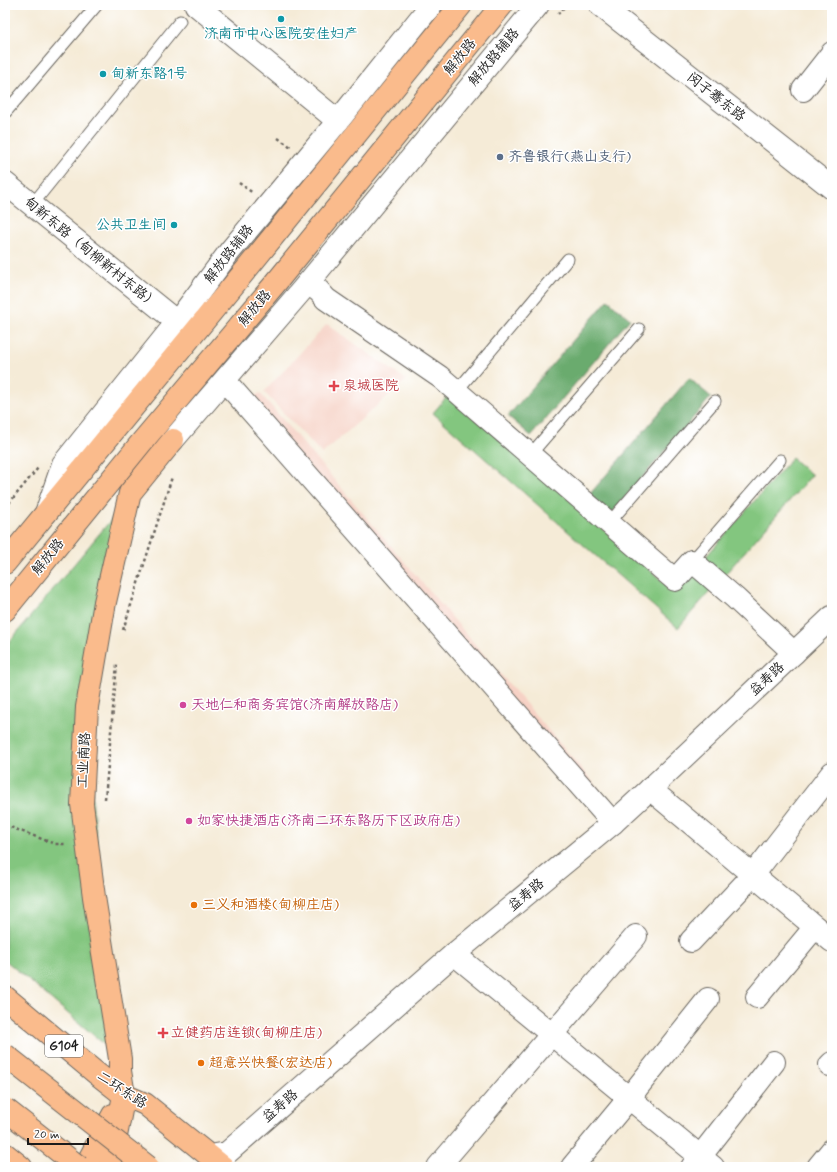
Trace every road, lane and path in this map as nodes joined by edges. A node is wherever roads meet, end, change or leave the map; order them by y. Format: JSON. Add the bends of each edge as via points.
{"nodes":[{"id":1,"x":97,"y":5,"type":"edge"},
{"id":2,"x":196,"y":5,"type":"edge"},
{"id":3,"x":431,"y":5,"type":"edge"},
{"id":4,"x":461,"y":5,"type":"edge"},
{"id":5,"x":502,"y":5,"type":"edge"},
{"id":6,"x":538,"y":5,"type":"edge"},
{"id":7,"x":600,"y":5,"type":"edge"},
{"id":8,"x":180,"y":21,"type":"dead end"},
{"id":9,"x":832,"y":53,"type":"edge"},
{"id":10,"x":802,"y":90,"type":"dead end"},
{"id":11,"x":5,"y":113,"type":"edge"},
{"id":12,"x":338,"y":121,"type":"junction"},
{"id":13,"x":278,"y":138,"type":"dead end"},
{"id":14,"x":291,"y":147,"type":"dead end"},
{"id":15,"x":5,"y":183,"type":"edge"},
{"id":16,"x":239,"y":183,"type":"dead end"},
{"id":17,"x":832,"y":188,"type":"edge"},
{"id":18,"x":253,"y":193,"type":"dead end"},
{"id":19,"x":32,"y":205,"type":"junction"},
{"id":20,"x":568,"y":259,"type":"dead end"},
{"id":21,"x":308,"y":283,"type":"junction"},
{"id":22,"x":177,"y":322,"type":"junction"},
{"id":23,"x":639,"y":329,"type":"dead end"},
{"id":24,"x":224,"y":381,"type":"junction"},
{"id":25,"x":456,"y":392,"type":"junction"},
{"id":26,"x":715,"y":401,"type":"dead end"},
{"id":27,"x":173,"y":440,"type":"junction"},
{"id":28,"x":138,"y":447,"type":"junction"},
{"id":29,"x":530,"y":455,"type":"junction"},
{"id":30,"x":780,"y":460,"type":"dead end"},
{"id":31,"x":144,"y":474,"type":"junction"},
{"id":32,"x":173,"y":474,"type":"dead end"},
{"id":33,"x":45,"y":514,"type":"junction"},
{"id":34,"x":609,"y":523,"type":"junction"},
{"id":35,"x":692,"y":561,"type":"junction"},
{"id":36,"x":5,"y":562,"type":"edge"},
{"id":37,"x":5,"y":610,"type":"edge"},
{"id":38,"x":832,"y":617,"type":"edge"},
{"id":39,"x":122,"y":634,"type":"dead end"},
{"id":40,"x":794,"y":653,"type":"junction"},
{"id":41,"x":118,"y":656,"type":"dead end"},
{"id":42,"x":832,"y":774,"type":"edge"},
{"id":43,"x":650,"y":789,"type":"junction"},
{"id":44,"x":105,"y":805,"type":"dead end"},
{"id":45,"x":613,"y":823,"type":"junction"},
{"id":46,"x":5,"y":825,"type":"edge"},
{"id":47,"x":87,"y":844,"type":"junction"},
{"id":48,"x":753,"y":875,"type":"junction"},
{"id":49,"x":636,"y":936,"type":"dead end"},
{"id":50,"x":827,"y":937,"type":"edge"},
{"id":51,"x":691,"y":941,"type":"dead end"},
{"id":52,"x":454,"y":954,"type":"junction"},
{"id":53,"x":5,"y":997,"type":"edge"},
{"id":54,"x":757,"y":997,"type":"dead end"},
{"id":55,"x":708,"y":999,"type":"dead end"},
{"id":56,"x":553,"y":1035,"type":"junction"},
{"id":57,"x":5,"y":1055,"type":"edge"},
{"id":58,"x":774,"y":1062,"type":"dead end"},
{"id":59,"x":632,"y":1094,"type":"junction"},
{"id":60,"x":124,"y":1095,"type":"junction"},
{"id":61,"x":5,"y":1109,"type":"edge"},
{"id":62,"x":832,"y":1150,"type":"edge"},
{"id":63,"x":5,"y":1154,"type":"edge"},
{"id":64,"x":216,"y":1162,"type":"edge"},
{"id":65,"x":702,"y":1164,"type":"edge"},
{"id":66,"x":21,"y":1167,"type":"edge"},
{"id":67,"x":79,"y":1167,"type":"edge"},
{"id":68,"x":85,"y":1167,"type":"edge"},
{"id":69,"x":110,"y":1167,"type":"edge"},
{"id":70,"x":148,"y":1167,"type":"edge"},
{"id":71,"x":438,"y":1167,"type":"edge"},
{"id":72,"x":572,"y":1167,"type":"edge"},
{"id":73,"x":818,"y":1167,"type":"edge"}],
"edges":[{"from":1,"to":11,"type":"lane"},
{"from":2,"to":12,"type":"street"},
{"from":3,"to":12,"type":"street","name":"解放路辅路"},
{"from":4,"to":33,"type":"main road","name":"解放路"},
{"from":5,"to":28,"type":"main road","name":"解放路","via":[[274,286]]},
{"from":6,"to":21,"type":"street","name":"解放路辅路"},
{"from":7,"to":17,"type":"street","name":"闵子骞东路"},
{"from":8,"to":19,"type":"lane"},
{"from":9,"to":10,"type":"street"},
{"from":12,"to":22,"type":"street","name":"解放路辅路","via":[[231,250]]},
{"from":13,"to":14,"type":"path"},
{"from":15,"to":19,"type":"street","name":"甸新东路（甸柳新村东路）"},
{"from":16,"to":18,"type":"path"},
{"from":19,"to":22,"type":"street","name":"甸新东路（甸柳新村东路）"},
{"from":20,"to":25,"type":"lane"},
{"from":21,"to":24,"type":"street","name":"解放路辅路"},
{"from":21,"to":25,"type":"street","via":[[326,299],[440,377]]},
{"from":22,"to":33,"type":"street","name":"解放路辅路","via":[[63,464]]},
{"from":23,"to":29,"type":"lane"},
{"from":24,"to":27,"type":"street","name":"解放路辅路"},
{"from":24,"to":45,"type":"street"},
{"from":25,"to":29,"type":"street"},
{"from":26,"to":34,"type":"lane"},
{"from":27,"to":28,"type":"main road"},
{"from":27,"to":31,"type":"main road","name":"工业南路"},
{"from":28,"to":31,"type":"main road"},
{"from":28,"to":37,"type":"main road","name":"解放路"},
{"from":29,"to":34,"type":"street"},
{"from":30,"to":35,"type":"lane"},
{"from":31,"to":47,"type":"main road","name":"工业南路","via":[[130,494],[105,602],[87,707],[82,804]]},
{"from":32,"to":39,"type":"path"},
{"from":33,"to":36,"type":"main road","name":"解放路"},
{"from":34,"to":35,"type":"street","via":[[675,580]]},
{"from":35,"to":40,"type":"street"},
{"from":38,"to":40,"type":"street","name":"益寿路"},
{"from":40,"to":43,"type":"street","name":"益寿路"},
{"from":41,"to":44,"type":"path"},
{"from":42,"to":48,"type":"street"},
{"from":43,"to":45,"type":"street","name":"益寿路"},
{"from":43,"to":48,"type":"street"},
{"from":45,"to":52,"type":"street","name":"益寿路"},
{"from":46,"to":47,"type":"path","via":[[55,844]]},
{"from":47,"to":60,"type":"main road","name":"工业南路"},
{"from":48,"to":50,"type":"street"},
{"from":48,"to":51,"type":"street"},
{"from":49,"to":56,"type":"street"},
{"from":50,"to":54,"type":"street"},
{"from":52,"to":56,"type":"street"},
{"from":52,"to":64,"type":"street","name":"益寿路"},
{"from":53,"to":60,"type":"main road","name":"二环东路","number":"G104"},
{"from":55,"to":59,"type":"street"},
{"from":56,"to":59,"type":"street"},
{"from":56,"to":71,"type":"street"},
{"from":57,"to":70,"type":"main road","bridge":true},
{"from":58,"to":65,"type":"street"},
{"from":59,"to":65,"type":"street"},
{"from":59,"to":72,"type":"street"},
{"from":60,"to":64,"type":"main road","name":"二环东路","number":"G104","via":[[145,1104]]},
{"from":60,"to":68,"type":"main road"},
{"from":60,"to":69,"type":"main road","name":"工业南路"},
{"from":61,"to":67,"type":"main road","bridge":true},
{"from":62,"to":73,"type":"street"},
{"from":63,"to":66,"type":"main road"}]}
